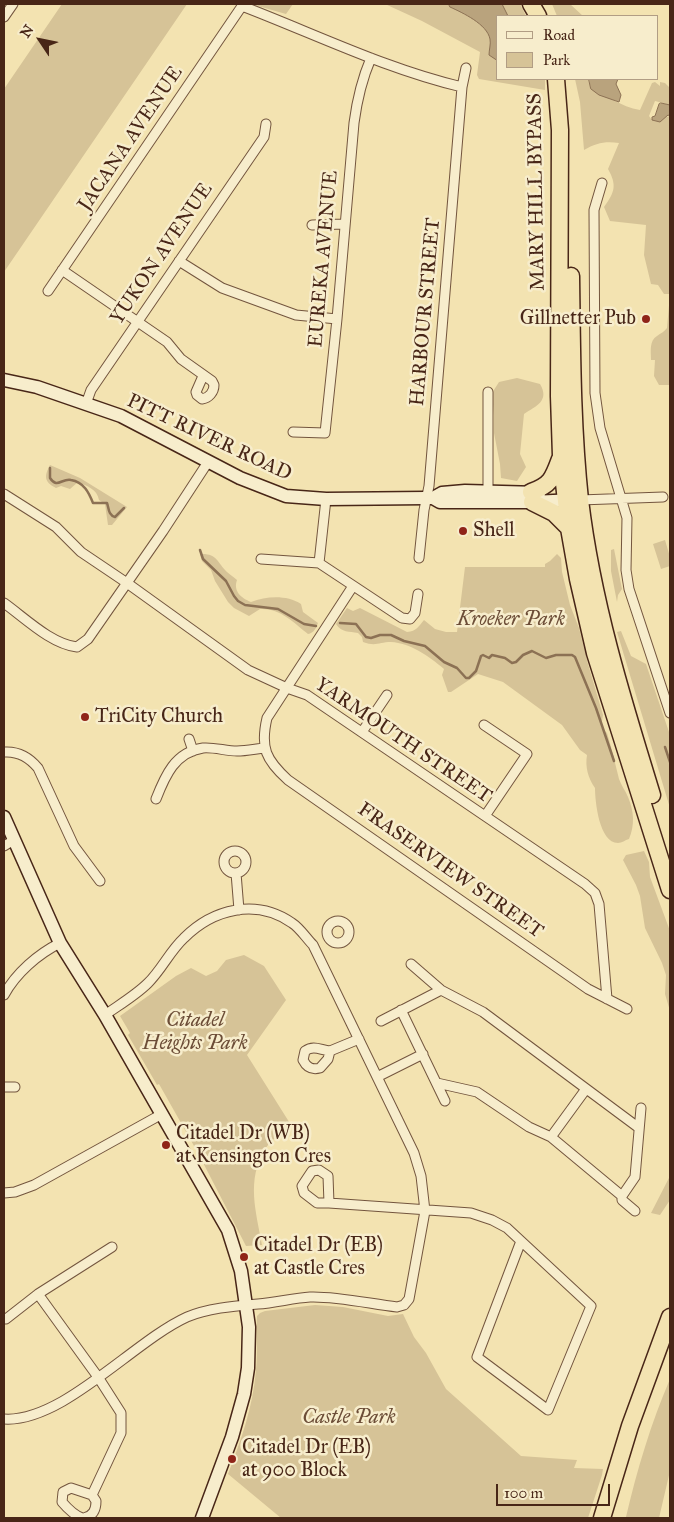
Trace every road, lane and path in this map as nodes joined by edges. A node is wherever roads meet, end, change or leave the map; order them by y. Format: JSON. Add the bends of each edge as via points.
{"nodes":[{"id":1,"x":12,"y":4,"type":"edge"},
{"id":2,"x":531,"y":4,"type":"edge"},
{"id":3,"x":537,"y":15,"type":"edge"},
{"id":4,"x":4,"y":17,"type":"edge"},
{"id":5,"x":371,"y":58,"type":"junction"},
{"id":6,"x":466,"y":68,"type":"dead end"},
{"id":7,"x":556,"y":80,"type":"edge"},
{"id":8,"x":566,"y":80,"type":"edge"},
{"id":9,"x":462,"y":87,"type":"junction"},
{"id":10,"x":266,"y":124,"type":"dead end"},
{"id":11,"x":602,"y":183,"type":"dead end"},
{"id":12,"x":344,"y":224,"type":"junction"},
{"id":13,"x":312,"y":225,"type":"dead end"},
{"id":14,"x":179,"y":261,"type":"junction"},
{"id":15,"x":62,"y":270,"type":"junction"},
{"id":16,"x":48,"y":291,"type":"dead end"},
{"id":17,"x":337,"y":319,"type":"junction"},
{"id":18,"x":138,"y":322,"type":"junction"},
{"id":19,"x":203,"y":376,"type":"dead end"},
{"id":20,"x":4,"y":380,"type":"edge"},
{"id":21,"x":488,"y":392,"type":"dead end"},
{"id":22,"x":86,"y":404,"type":"junction"},
{"id":23,"x":293,"y":432,"type":"dead end"},
{"id":24,"x":561,"y":456,"type":"junction"},
{"id":25,"x":208,"y":462,"type":"junction"},
{"id":26,"x":4,"y":494,"type":"edge"},
{"id":27,"x":484,"y":497,"type":"junction"},
{"id":28,"x":531,"y":497,"type":"junction"},
{"id":29,"x":663,"y":497,"type":"dead end"},
{"id":30,"x":326,"y":498,"type":"junction"},
{"id":31,"x":430,"y":498,"type":"junction"},
{"id":32,"x":570,"y":498,"type":"junction"},
{"id":33,"x":621,"y":498,"type":"junction"},
{"id":34,"x":569,"y":528,"type":"junction"},
{"id":35,"x":261,"y":558,"type":"dead end"},
{"id":36,"x":419,"y":558,"type":"dead end"},
{"id":37,"x":319,"y":563,"type":"junction"},
{"id":38,"x":127,"y":583,"type":"junction"},
{"id":39,"x":353,"y":586,"type":"junction"},
{"id":40,"x":418,"y":594,"type":"dead end"},
{"id":41,"x":4,"y":603,"type":"edge"},
{"id":42,"x":287,"y":688,"type":"junction"},
{"id":43,"x":387,"y":695,"type":"dead end"},
{"id":44,"x":670,"y":713,"type":"edge"},
{"id":45,"x":484,"y":725,"type":"dead end"},
{"id":46,"x":362,"y":732,"type":"junction"},
{"id":47,"x":189,"y":739,"type":"dead end"},
{"id":48,"x":264,"y":748,"type":"junction"},
{"id":49,"x":193,"y":751,"type":"junction"},
{"id":50,"x":4,"y":752,"type":"edge"},
{"id":51,"x":156,"y":799,"type":"dead end"},
{"id":52,"x":485,"y":816,"type":"junction"},
{"id":53,"x":4,"y":817,"type":"edge"},
{"id":54,"x":9,"y":843,"type":"edge"},
{"id":55,"x":670,"y":854,"type":"edge"},
{"id":56,"x":236,"y":873,"type":"dead end"},
{"id":57,"x":100,"y":881,"type":"dead end"},
{"id":58,"x":670,"y":890,"type":"edge"},
{"id":59,"x":239,"y":910,"type":"junction"},
{"id":60,"x":329,"y":938,"type":"dead end"},
{"id":61,"x":60,"y":943,"type":"junction"},
{"id":62,"x":313,"y":945,"type":"junction"},
{"id":63,"x":411,"y":964,"type":"dead end"},
{"id":64,"x":440,"y":990,"type":"junction"},
{"id":65,"x":4,"y":995,"type":"edge"},
{"id":66,"x":607,"y":1000,"type":"junction"},
{"id":67,"x":627,"y":1009,"type":"dead end"},
{"id":68,"x":401,"y":1010,"type":"junction"},
{"id":69,"x":105,"y":1015,"type":"junction"},
{"id":70,"x":381,"y":1021,"type":"dead end"},
{"id":71,"x":359,"y":1040,"type":"junction"},
{"id":72,"x":330,"y":1051,"type":"dead end"},
{"id":73,"x":422,"y":1054,"type":"junction"},
{"id":74,"x":377,"y":1077,"type":"junction"},
{"id":75,"x":437,"y":1083,"type":"junction"},
{"id":76,"x":4,"y":1087,"type":"edge"},
{"id":77,"x":15,"y":1087,"type":"dead end"},
{"id":78,"x":586,"y":1089,"type":"junction"},
{"id":79,"x":445,"y":1101,"type":"dead end"},
{"id":80,"x":641,"y":1108,"type":"dead end"},
{"id":81,"x":162,"y":1114,"type":"junction"},
{"id":82,"x":639,"y":1128,"type":"junction"},
{"id":83,"x":551,"y":1137,"type":"junction"},
{"id":84,"x":4,"y":1193,"type":"edge"},
{"id":85,"x":622,"y":1196,"type":"junction"},
{"id":86,"x":329,"y":1203,"type":"dead end"},
{"id":87,"x":425,"y":1211,"type":"junction"},
{"id":88,"x":636,"y":1211,"type":"dead end"},
{"id":89,"x":521,"y":1242,"type":"junction"},
{"id":90,"x":112,"y":1247,"type":"dead end"},
{"id":91,"x":38,"y":1294,"type":"junction"},
{"id":92,"x":246,"y":1305,"type":"junction"},
{"id":93,"x":670,"y":1317,"type":"edge"},
{"id":94,"x":6,"y":1319,"type":"dead end"},
{"id":95,"x":670,"y":1346,"type":"edge"},
{"id":96,"x":98,"y":1377,"type":"junction"},
{"id":97,"x":4,"y":1418,"type":"edge"},
{"id":98,"x":92,"y":1495,"type":"junction"},
{"id":99,"x":83,"y":1518,"type":"edge"},
{"id":100,"x":202,"y":1518,"type":"edge"},
{"id":101,"x":602,"y":1518,"type":"edge"},
{"id":102,"x":613,"y":1518,"type":"edge"}],
"edges":[{"from":1,"to":4,"type":"street"},
{"from":2,"to":3,"type":"highway"},
{"from":5,"to":9,"type":"street"},
{"from":5,"to":12,"type":"street","name":"EUREKA AVENUE","via":[[357,101]]},
{"from":5,"to":15,"type":"street","name":"JACANA AVENUE","via":[[242,6]]},
{"from":6,"to":9,"type":"street","name":"HARBOUR STREET"},
{"from":7,"to":24,"type":"highway","name":"MARY HILL BYPASS","via":[[560,130]]},
{"from":8,"to":32,"type":"highway","name":"MARY HILL BYPASS","via":[[571,130],[574,427]]},
{"from":9,"to":31,"type":"street","name":"HARBOUR STREET"},
{"from":10,"to":14,"type":"street","name":"YUKON AVENUE","via":[[264,137]]},
{"from":11,"to":33,"type":"street","via":[[594,210],[595,394],[600,428]]},
{"from":12,"to":13,"type":"street"},
{"from":12,"to":17,"type":"street","name":"EUREKA AVENUE"},
{"from":14,"to":17,"type":"street","via":[[222,288],[296,315]]},
{"from":14,"to":18,"type":"street","name":"YUKON AVENUE"},
{"from":15,"to":16,"type":"street","name":"JACANA AVENUE"},
{"from":15,"to":18,"type":"street"},
{"from":17,"to":23,"type":"street","name":"EUREKA AVENUE","via":[[325,433]]},
{"from":18,"to":19,"type":"street","via":[[167,342],[179,357]]},
{"from":18,"to":22,"type":"street","name":"YUKON AVENUE","via":[[91,390]]},
{"from":20,"to":22,"type":"street","name":"PITT RIVER ROAD","via":[[37,387]]},
{"from":21,"to":27,"type":"street"},
{"from":22,"to":25,"type":"street","name":"PITT RIVER ROAD","via":[[132,421]]},
{"from":24,"to":28,"type":"highway","via":[[550,482]]},
{"from":24,"to":32,"type":"highway","name":"MARY HILL BYPASS"},
{"from":25,"to":30,"type":"street","name":"PITT RIVER ROAD","via":[[286,496]]},
{"from":25,"to":38,"type":"street"},
{"from":26,"to":38,"type":"street","name":"YARMOUTH STREET","via":[[56,527],[81,552]]},
{"from":27,"to":28,"type":"street","name":"PITT RIVER ROAD"},
{"from":27,"to":31,"type":"street","name":"PITT RIVER ROAD","via":[[442,493]]},
{"from":28,"to":32,"type":"street","name":"PITT RIVER ROAD"},
{"from":28,"to":34,"type":"highway"},
{"from":29,"to":33,"type":"street","name":"PITT RIVER ROAD"},
{"from":30,"to":31,"type":"street","name":"PITT RIVER ROAD"},
{"from":30,"to":37,"type":"street"},
{"from":31,"to":36,"type":"street","name":"HARBOUR STREET"},
{"from":32,"to":33,"type":"street","name":"PITT RIVER ROAD"},
{"from":32,"to":34,"type":"highway","name":"MARY HILL BYPASS"},
{"from":32,"to":55,"type":"highway","name":"MARY HILL BYPASS","via":[[603,627]]},
{"from":33,"to":44,"type":"street","via":[[628,529],[627,583]]},
{"from":34,"to":58,"type":"highway","name":"MARY HILL BYPASS","via":[[595,653]]},
{"from":35,"to":37,"type":"street"},
{"from":37,"to":39,"type":"street"},
{"from":38,"to":41,"type":"street","via":[[88,638],[77,647],[55,640]]},
{"from":38,"to":42,"type":"street","name":"YARMOUTH STREET","via":[[248,670]]},
{"from":39,"to":40,"type":"street","via":[[402,618],[410,619],[415,613]]},
{"from":39,"to":42,"type":"street"},
{"from":42,"to":46,"type":"street","name":"YARMOUTH STREET","via":[[307,695]]},
{"from":42,"to":48,"type":"street","via":[[267,718]]},
{"from":43,"to":46,"type":"street"},
{"from":45,"to":52,"type":"street","via":[[527,754]]},
{"from":46,"to":52,"type":"street","name":"YARMOUTH STREET"},
{"from":47,"to":49,"type":"street"},
{"from":48,"to":49,"type":"street","via":[[240,751],[204,748]]},
{"from":48,"to":66,"type":"street","name":"FRASERVIEW STREET","via":[[275,768],[288,780]]},
{"from":49,"to":51,"type":"street","via":[[187,752],[164,777]]},
{"from":50,"to":57,"type":"street","via":[[21,754],[34,762],[74,846]]},
{"from":52,"to":66,"type":"street","name":"YARMOUTH STREET","via":[[594,893],[599,904]]},
{"from":53,"to":54,"type":"street"},
{"from":54,"to":61,"type":"street","via":[[44,903]]},
{"from":56,"to":59,"type":"street"},
{"from":59,"to":62,"type":"street","via":[[252,908],[272,913],[292,923]]},
{"from":59,"to":69,"type":"street","via":[[224,912],[201,922],[183,938],[148,984]]},
{"from":60,"to":62,"type":"street"},
{"from":61,"to":65,"type":"street","via":[[47,949],[23,969]]},
{"from":61,"to":69,"type":"street"},
{"from":62,"to":71,"type":"street"},
{"from":63,"to":64,"type":"street"},
{"from":64,"to":68,"type":"street"},
{"from":64,"to":78,"type":"street","via":[[483,1012]]},
{"from":66,"to":67,"type":"street","name":"FRASERVIEW STREET"},
{"from":68,"to":70,"type":"street"},
{"from":68,"to":73,"type":"street"},
{"from":69,"to":81,"type":"street"},
{"from":71,"to":72,"type":"street"},
{"from":71,"to":74,"type":"street"},
{"from":73,"to":74,"type":"street"},
{"from":73,"to":75,"type":"street"},
{"from":74,"to":87,"type":"street","via":[[414,1153],[421,1176]]},
{"from":75,"to":79,"type":"street"},
{"from":75,"to":83,"type":"street","via":[[477,1092],[529,1127]]},
{"from":76,"to":77,"type":"street"},
{"from":78,"to":82,"type":"street"},
{"from":78,"to":83,"type":"street"},
{"from":80,"to":82,"type":"street"},
{"from":81,"to":84,"type":"street","via":[[34,1185]]},
{"from":81,"to":92,"type":"street","via":[[228,1230],[242,1271]]},
{"from":82,"to":85,"type":"street","via":[[635,1177]]},
{"from":83,"to":85,"type":"street"},
{"from":85,"to":88,"type":"street","via":[[622,1200]]},
{"from":86,"to":87,"type":"street"},
{"from":87,"to":89,"type":"street","via":[[471,1214],[492,1220],[507,1228]]},
{"from":87,"to":92,"type":"street","via":[[408,1299],[404,1305],[397,1307],[311,1297]]},
{"from":89,"to":89,"type":"street","via":[[477,1357],[548,1410],[591,1306]]},
{"from":90,"to":91,"type":"street"},
{"from":91,"to":94,"type":"street"},
{"from":91,"to":96,"type":"street"},
{"from":92,"to":96,"type":"street","via":[[188,1317]]},
{"from":92,"to":100,"type":"street","via":[[249,1344],[244,1394]]},
{"from":93,"to":101,"type":"highway","via":[[630,1426]]},
{"from":95,"to":102,"type":"highway"},
{"from":96,"to":97,"type":"street","via":[[44,1411]]},
{"from":96,"to":98,"type":"street","via":[[121,1414],[121,1433]]},
{"from":98,"to":99,"type":"street","via":[[96,1501],[94,1512]]},
{"from":98,"to":99,"type":"street","via":[[71,1488],[63,1492],[62,1502],[77,1517]]}]}
